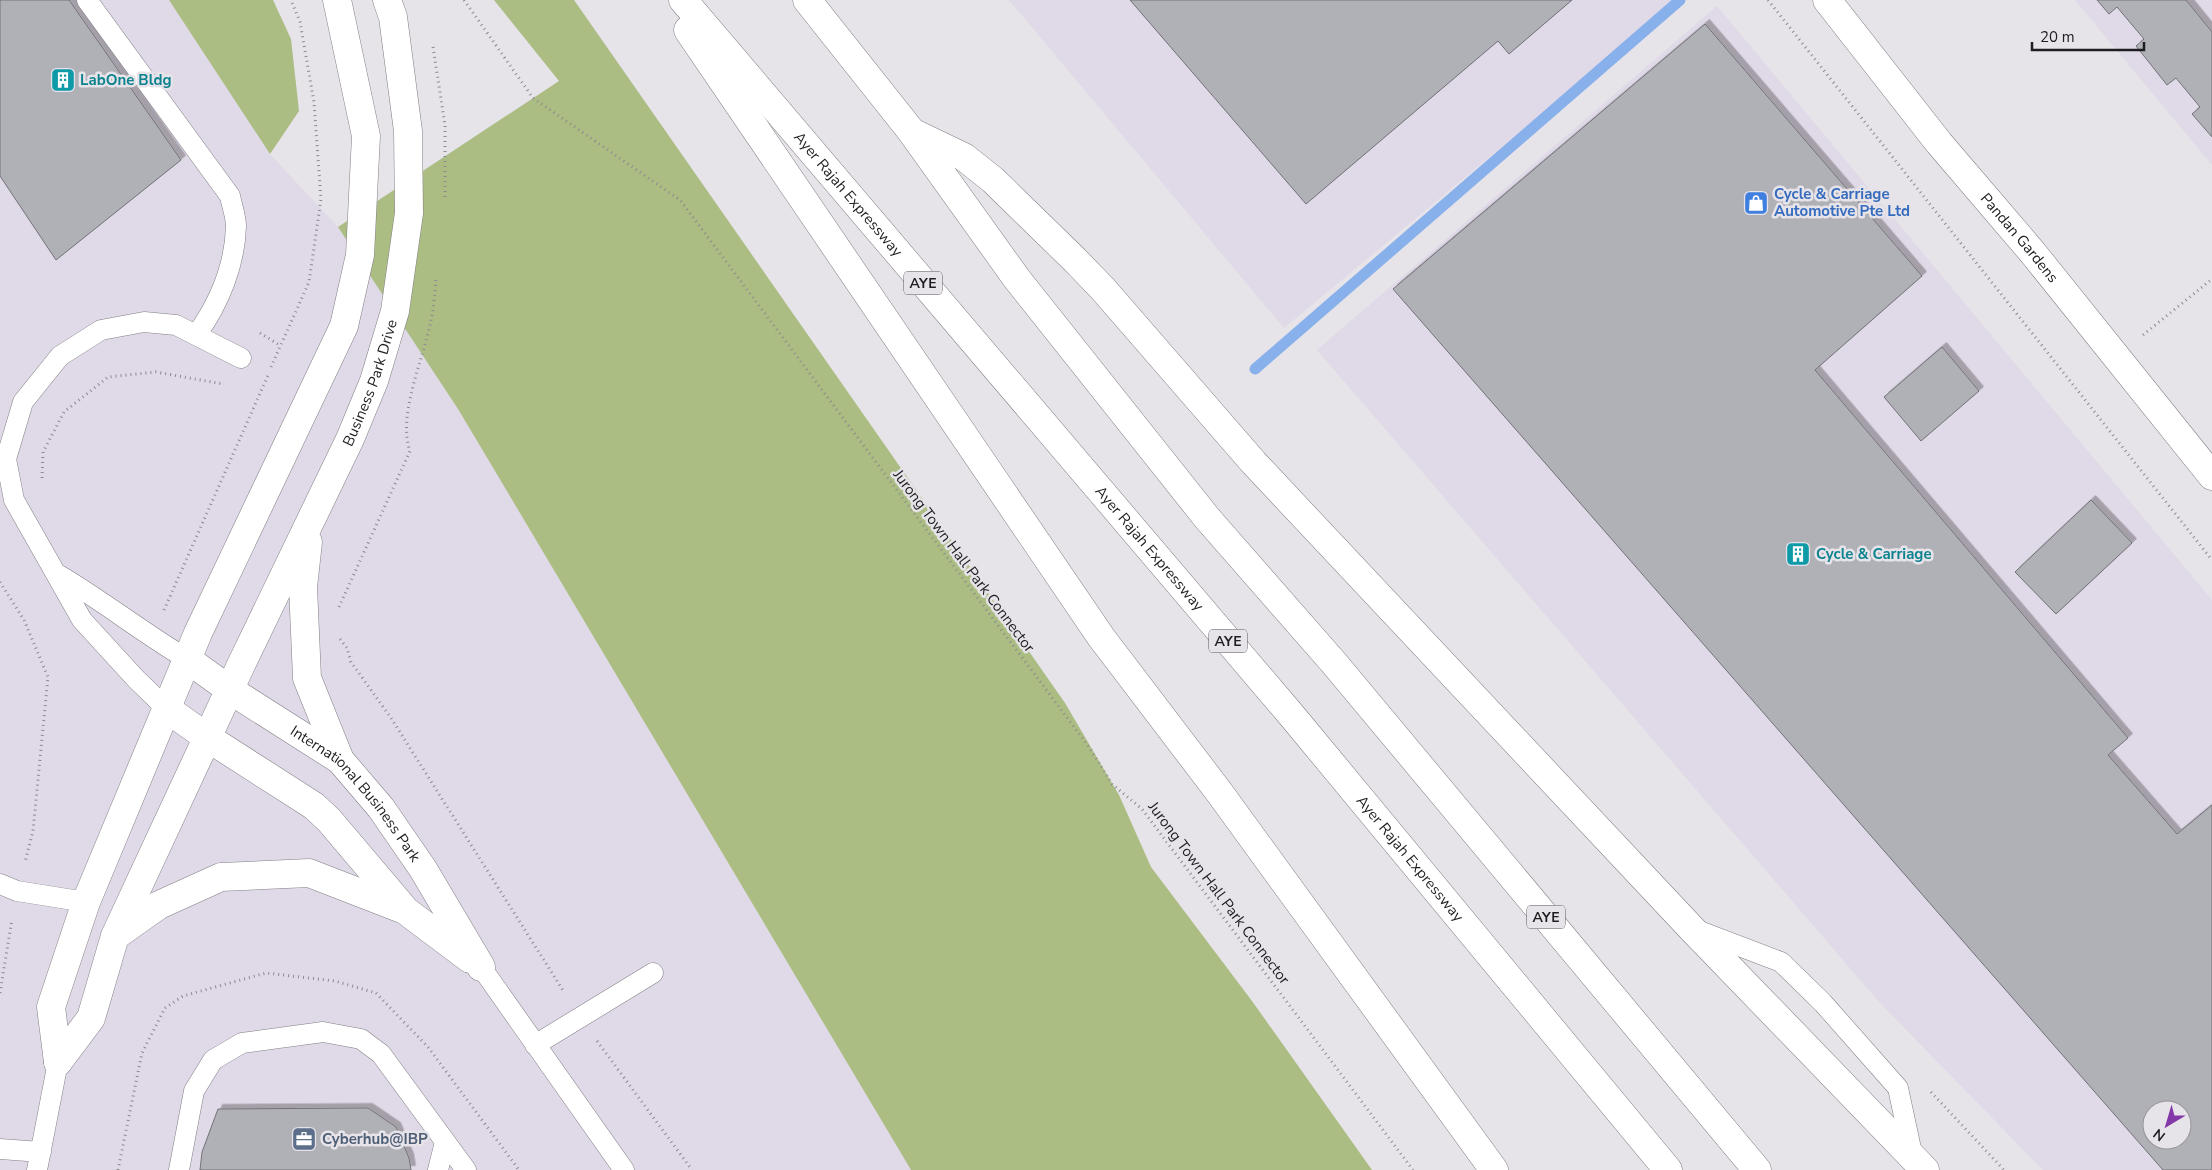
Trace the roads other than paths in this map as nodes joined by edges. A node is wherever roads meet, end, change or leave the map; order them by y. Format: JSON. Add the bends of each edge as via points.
{"nodes":[{"id":1,"x":87,"y":0,"type":"edge"},
{"id":2,"x":337,"y":0,"type":"edge"},
{"id":3,"x":386,"y":0,"type":"edge"},
{"id":4,"x":668,"y":0,"type":"edge"},
{"id":5,"x":683,"y":0,"type":"edge"},
{"id":6,"x":807,"y":0,"type":"edge"},
{"id":7,"x":1826,"y":0,"type":"edge"},
{"id":8,"x":910,"y":131,"type":"junction"},
{"id":9,"x":197,"y":334,"type":"junction"},
{"id":10,"x":241,"y":358,"type":"road end"},
{"id":11,"x":2212,"y":476,"type":"edge"},
{"id":12,"x":311,"y":521,"type":"junction"},
{"id":13,"x":59,"y":575,"type":"junction"},
{"id":14,"x":187,"y":658,"type":"junction"},
{"id":15,"x":230,"y":690,"type":"junction"},
{"id":16,"x":167,"y":709,"type":"junction"},
{"id":17,"x":208,"y":738,"type":"junction"},
{"id":18,"x":340,"y":760,"type":"junction"},
{"id":19,"x":8,"y":888,"type":"edge"},
{"id":20,"x":86,"y":902,"type":"junction"},
{"id":21,"x":406,"y":911,"type":"junction"},
{"id":22,"x":1692,"y":929,"type":"junction"},
{"id":23,"x":115,"y":936,"type":"junction"},
{"id":24,"x":481,"y":967,"type":"junction"},
{"id":25,"x":653,"y":973,"type":"dead end"},
{"id":26,"x":535,"y":1045,"type":"junction"},
{"id":27,"x":58,"y":1062,"type":"junction"},
{"id":28,"x":445,"y":1142,"type":"junction"},
{"id":29,"x":0,"y":1148,"type":"edge"},
{"id":30,"x":39,"y":1161,"type":"edge"},
{"id":31,"x":1919,"y":1164,"type":"edge"},
{"id":32,"x":179,"y":1170,"type":"edge"},
{"id":33,"x":438,"y":1170,"type":"edge"},
{"id":34,"x":466,"y":1170,"type":"edge"},
{"id":35,"x":624,"y":1170,"type":"edge"},
{"id":36,"x":1494,"y":1170,"type":"edge"},
{"id":37,"x":1668,"y":1170,"type":"edge"},
{"id":38,"x":1757,"y":1170,"type":"edge"}],
"edges":[{"from":1,"to":9,"type":"lane","via":[[230,196],[236,226],[229,269],[214,311]]},
{"from":2,"to":14,"type":"main road","via":[[366,136],[360,255],[344,326]]},
{"from":3,"to":12,"type":"main road","name":"Business Park Drive","via":[[393,17],[408,131],[409,213],[395,311],[374,381]]},
{"from":4,"to":36,"type":"main road","via":[[1101,636],[1219,792]]},
{"from":5,"to":37,"type":"main road","name":"Ayer Rajah Expressway","number":"AYE","via":[[1293,717]]},
{"from":6,"to":8,"type":"main road","number":"AYE"},
{"from":7,"to":11,"type":"main road","name":"Pandan Gardens"},
{"from":8,"to":22,"type":"main road","via":[[964,157],[986,174],[1075,260],[1254,462]]},
{"from":8,"to":38,"type":"main road","number":"AYE","via":[[1017,279],[1207,518],[1340,671]]},
{"from":9,"to":10,"type":"lane"},
{"from":9,"to":13,"type":"lane","via":[[176,325],[144,322],[101,330],[60,356],[22,402],[6,459],[12,492],[32,533]]},
{"from":12,"to":15,"type":"main road","name":"Business Park Drive"},
{"from":12,"to":18,"type":"main road","via":[[303,587],[307,678]]},
{"from":13,"to":14,"type":"lane"},
{"from":13,"to":16,"type":"lane","via":[[82,620]]},
{"from":14,"to":15,"type":"main road","name":"International Business Park"},
{"from":14,"to":16,"type":"main road"},
{"from":15,"to":17,"type":"main road","name":"Business Park Drive"},
{"from":15,"to":18,"type":"main road","name":"International Business Park"},
{"from":16,"to":17,"type":"main road","name":"International Business Park"},
{"from":16,"to":20,"type":"main road"},
{"from":17,"to":21,"type":"main road","name":"International Business Park","via":[[314,806]]},
{"from":17,"to":23,"type":"main road"},
{"from":18,"to":24,"type":"main road","name":"International Business Park","via":[[381,808],[423,869]]},
{"from":19,"to":20,"type":"lane"},
{"from":20,"to":27,"type":"main road","via":[[51,1007]]},
{"from":21,"to":23,"type":"main road","via":[[309,873],[221,877],[159,905]]},
{"from":21,"to":24,"type":"main road","name":"International Business Park"},
{"from":22,"to":31,"type":"main road"},
{"from":22,"to":31,"type":"lane","via":[[1781,962],[1823,1002],[1898,1088]]},
{"from":23,"to":27,"type":"main road","via":[[90,1018]]},
{"from":24,"to":26,"type":"lane","name":"International Business Park"},
{"from":25,"to":26,"type":"lane"},
{"from":26,"to":35,"type":"lane","name":"International Business Park"},
{"from":27,"to":30,"type":"lane"},
{"from":28,"to":32,"type":"lane","via":[[381,1054],[361,1039],[323,1032],[242,1043],[213,1060],[194,1091]]},
{"from":28,"to":33,"type":"lane"},
{"from":28,"to":34,"type":"lane"},
{"from":29,"to":30,"type":"lane"}]}
